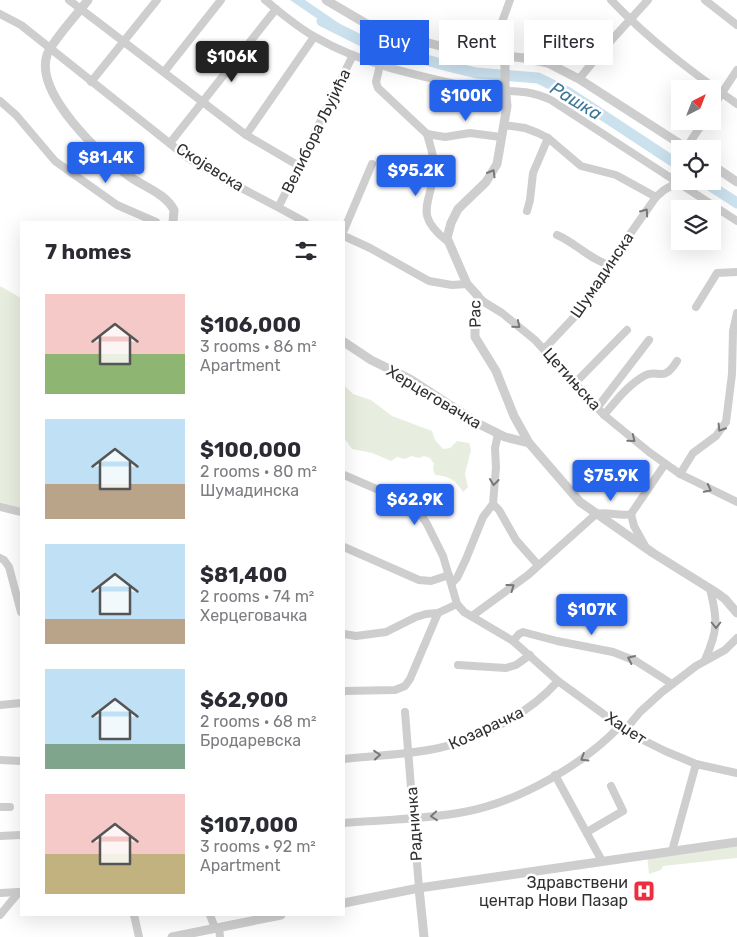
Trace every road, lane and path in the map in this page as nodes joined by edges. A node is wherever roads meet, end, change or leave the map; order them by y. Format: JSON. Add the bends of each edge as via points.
{"nodes":[{"id":1,"x":69,"y":0,"type":"edge"},
{"id":2,"x":88,"y":0,"type":"edge"},
{"id":3,"x":157,"y":0,"type":"edge"},
{"id":4,"x":221,"y":0,"type":"edge"},
{"id":5,"x":265,"y":0,"type":"edge"},
{"id":6,"x":326,"y":0,"type":"edge"},
{"id":7,"x":510,"y":0,"type":"edge"},
{"id":8,"x":611,"y":0,"type":"edge"},
{"id":9,"x":648,"y":0,"type":"edge"},
{"id":10,"x":705,"y":0,"type":"edge"},
{"id":11,"x":81,"y":9,"type":"junction"},
{"id":12,"x":276,"y":9,"type":"junction"},
{"id":13,"x":0,"y":14,"type":"edge"},
{"id":14,"x":503,"y":20,"type":"edge"},
{"id":15,"x":630,"y":20,"type":"junction"},
{"id":16,"x":737,"y":24,"type":"edge"},
{"id":17,"x":314,"y":37,"type":"junction"},
{"id":18,"x":124,"y":42,"type":"junction"},
{"id":19,"x":439,"y":46,"type":"edge"},
{"id":20,"x":49,"y":49,"type":"junction"},
{"id":21,"x":353,"y":55,"type":"junction"},
{"id":22,"x":360,"y":58,"type":"edge"},
{"id":23,"x":514,"y":60,"type":"edge"},
{"id":24,"x":380,"y":65,"type":"joint"},
{"id":25,"x":505,"y":65,"type":"edge"},
{"id":26,"x":737,"y":70,"type":"edge"},
{"id":27,"x":164,"y":72,"type":"junction"},
{"id":28,"x":579,"y":79,"type":"junction"},
{"id":29,"x":91,"y":82,"type":"junction"},
{"id":30,"x":505,"y":87,"type":"junction"},
{"id":31,"x":722,"y":93,"type":"junction"},
{"id":32,"x":0,"y":101,"type":"edge"},
{"id":33,"x":203,"y":102,"type":"junction"},
{"id":34,"x":737,"y":104,"type":"edge"},
{"id":35,"x":504,"y":125,"type":"junction"},
{"id":36,"x":427,"y":134,"type":"junction"},
{"id":37,"x":246,"y":135,"type":"junction"},
{"id":38,"x":501,"y":137,"type":"junction"},
{"id":39,"x":548,"y":138,"type":"junction"},
{"id":40,"x":674,"y":140,"type":"edge"},
{"id":41,"x":170,"y":143,"type":"junction"},
{"id":42,"x":372,"y":164,"type":"dead end"},
{"id":43,"x":299,"y":166,"type":"junction"},
{"id":44,"x":721,"y":171,"type":"edge"},
{"id":45,"x":671,"y":177,"type":"edge"},
{"id":46,"x":737,"y":182,"type":"edge"},
{"id":47,"x":671,"y":186,"type":"edge"},
{"id":48,"x":690,"y":190,"type":"edge"},
{"id":49,"x":656,"y":197,"type":"junction"},
{"id":50,"x":279,"y":206,"type":"junction"},
{"id":51,"x":527,"y":211,"type":"dead end"},
{"id":52,"x":154,"y":221,"type":"edge"},
{"id":53,"x":172,"y":221,"type":"edge"},
{"id":54,"x":304,"y":221,"type":"edge"},
{"id":55,"x":737,"y":221,"type":"edge"},
{"id":56,"x":345,"y":228,"type":"edge"},
{"id":57,"x":557,"y":235,"type":"dead end"},
{"id":58,"x":345,"y":236,"type":"edge"},
{"id":59,"x":447,"y":241,"type":"junction"},
{"id":60,"x":610,"y":265,"type":"junction"},
{"id":61,"x":737,"y":272,"type":"edge"},
{"id":62,"x":467,"y":284,"type":"junction"},
{"id":63,"x":478,"y":296,"type":"junction"},
{"id":64,"x":696,"y":307,"type":"dead end"},
{"id":65,"x":737,"y":313,"type":"edge"},
{"id":66,"x":628,"y":330,"type":"dead end"},
{"id":67,"x":649,"y":340,"type":"dead end"},
{"id":68,"x":345,"y":343,"type":"edge"},
{"id":69,"x":544,"y":349,"type":"junction"},
{"id":70,"x":677,"y":361,"type":"dead end"},
{"id":71,"x":575,"y":383,"type":"junction"},
{"id":72,"x":734,"y":383,"type":"edge"},
{"id":73,"x":597,"y":408,"type":"junction"},
{"id":74,"x":604,"y":415,"type":"junction"},
{"id":75,"x":498,"y":434,"type":"junction"},
{"id":76,"x":529,"y":443,"type":"junction"},
{"id":77,"x":665,"y":464,"type":"junction"},
{"id":78,"x":680,"y":474,"type":"junction"},
{"id":79,"x":345,"y":475,"type":"edge"},
{"id":80,"x":737,"y":502,"type":"edge"},
{"id":81,"x":492,"y":504,"type":"junction"},
{"id":82,"x":0,"y":507,"type":"edge"},
{"id":83,"x":20,"y":512,"type":"edge"},
{"id":84,"x":633,"y":512,"type":"junction"},
{"id":85,"x":596,"y":514,"type":"junction"},
{"id":86,"x":345,"y":547,"type":"edge"},
{"id":87,"x":646,"y":548,"type":"junction"},
{"id":88,"x":0,"y":558,"type":"edge"},
{"id":89,"x":538,"y":565,"type":"junction"},
{"id":90,"x":449,"y":575,"type":"junction"},
{"id":91,"x":452,"y":583,"type":"junction"},
{"id":92,"x":710,"y":589,"type":"junction"},
{"id":93,"x":457,"y":604,"type":"junction"},
{"id":94,"x":20,"y":608,"type":"edge"},
{"id":95,"x":438,"y":614,"type":"junction"},
{"id":96,"x":737,"y":614,"type":"edge"},
{"id":97,"x":472,"y":616,"type":"junction"},
{"id":98,"x":345,"y":634,"type":"edge"},
{"id":99,"x":737,"y":638,"type":"edge"},
{"id":100,"x":513,"y":641,"type":"junction"},
{"id":101,"x":530,"y":655,"type":"junction"},
{"id":102,"x":705,"y":660,"type":"junction"},
{"id":103,"x":458,"y":665,"type":"dead end"},
{"id":104,"x":558,"y":681,"type":"junction"},
{"id":105,"x":672,"y":684,"type":"junction"},
{"id":106,"x":345,"y":691,"type":"edge"},
{"id":107,"x":20,"y":703,"type":"edge"},
{"id":108,"x":0,"y":705,"type":"edge"},
{"id":109,"x":405,"y":712,"type":"dead end"},
{"id":110,"x":623,"y":728,"type":"junction"},
{"id":111,"x":410,"y":752,"type":"junction"},
{"id":112,"x":345,"y":759,"type":"edge"},
{"id":113,"x":0,"y":760,"type":"edge"},
{"id":114,"x":20,"y":761,"type":"edge"},
{"id":115,"x":696,"y":764,"type":"junction"},
{"id":116,"x":737,"y":773,"type":"edge"},
{"id":117,"x":555,"y":775,"type":"junction"},
{"id":118,"x":611,"y":786,"type":"dead end"},
{"id":119,"x":0,"y":807,"type":"edge"},
{"id":120,"x":10,"y":807,"type":"dead end"},
{"id":121,"x":413,"y":817,"type":"junction"},
{"id":122,"x":345,"y":823,"type":"edge"},
{"id":123,"x":587,"y":832,"type":"junction"},
{"id":124,"x":20,"y":835,"type":"edge"},
{"id":125,"x":0,"y":836,"type":"edge"},
{"id":126,"x":737,"y":842,"type":"edge"},
{"id":127,"x":672,"y":851,"type":"junction"},
{"id":128,"x":602,"y":861,"type":"junction"},
{"id":129,"x":419,"y":888,"type":"junction"},
{"id":130,"x":20,"y":892,"type":"edge"},
{"id":131,"x":0,"y":893,"type":"edge"},
{"id":132,"x":345,"y":903,"type":"edge"},
{"id":133,"x":0,"y":915,"type":"edge"},
{"id":134,"x":134,"y":916,"type":"edge"},
{"id":135,"x":211,"y":916,"type":"edge"},
{"id":136,"x":268,"y":916,"type":"edge"},
{"id":137,"x":217,"y":928,"type":"junction"},
{"id":138,"x":139,"y":937,"type":"edge"},
{"id":139,"x":172,"y":937,"type":"edge"},
{"id":140,"x":220,"y":937,"type":"edge"},
{"id":141,"x":424,"y":937,"type":"edge"}],
"edges":[{"from":1,"to":11,"type":"street"},
{"from":2,"to":11,"type":"street"},
{"from":3,"to":18,"type":"street"},
{"from":4,"to":27,"type":"street"},
{"from":5,"to":12,"type":"street"},
{"from":6,"to":19,"type":"street","via":[[365,24]]},
{"from":7,"to":14,"type":"street"},
{"from":8,"to":15,"type":"street"},
{"from":9,"to":15,"type":"street"},
{"from":10,"to":16,"type":"street"},
{"from":11,"to":18,"type":"street"},
{"from":11,"to":20,"type":"street"},
{"from":12,"to":17,"type":"street"},
{"from":12,"to":33,"type":"street"},
{"from":13,"to":20,"type":"street","name":"Скојевска","via":[[18,23]]},
{"from":15,"to":28,"type":"street"},
{"from":15,"to":31,"type":"street"},
{"from":17,"to":21,"type":"street"},
{"from":17,"to":37,"type":"street"},
{"from":18,"to":27,"type":"street"},
{"from":18,"to":29,"type":"street"},
{"from":20,"to":29,"type":"street","name":"Скојевска"},
{"from":20,"to":53,"type":"street","via":[[46,77],[66,113],[119,168],[167,199],[174,210]]},
{"from":21,"to":22,"type":"street"},
{"from":21,"to":43,"type":"street","name":"Велибора Љујића"},
{"from":23,"to":28,"type":"street","via":[[548,63]]},
{"from":24,"to":30,"type":"street","via":[[473,88]]},
{"from":24,"to":36,"type":"street","via":[[376,82],[378,88]]},
{"from":25,"to":30,"type":"street"},
{"from":26,"to":31,"type":"street"},
{"from":27,"to":33,"type":"street"},
{"from":28,"to":40,"type":"street"},
{"from":29,"to":41,"type":"street","name":"Скојевска"},
{"from":30,"to":35,"type":"street"},
{"from":30,"to":45,"type":"street","via":[[530,92],[558,104]]},
{"from":31,"to":34,"type":"street"},
{"from":32,"to":52,"type":"street","via":[[55,161],[117,205]]},
{"from":33,"to":37,"type":"street"},
{"from":33,"to":41,"type":"street"},
{"from":35,"to":38,"type":"street"},
{"from":35,"to":39,"type":"street","via":[[525,128]]},
{"from":36,"to":38,"type":"street","via":[[445,137],[470,133]]},
{"from":36,"to":59,"type":"street","name":"Рас","via":[[435,168],[426,214],[433,228]]},
{"from":37,"to":43,"type":"street"},
{"from":59,"to":38,"type":"street","one_way":true,"via":[[458,209],[493,174]]},
{"from":39,"to":49,"type":"street","via":[[581,166],[616,176]]},
{"from":39,"to":51,"type":"street","via":[[533,173]]},
{"from":41,"to":50,"type":"street","name":"Скојевска","via":[[212,172]]},
{"from":42,"to":56,"type":"street"},
{"from":43,"to":50,"type":"street","name":"Велибора Љујића"},
{"from":44,"to":46,"type":"street"},
{"from":47,"to":49,"type":"street","name":"Шумадинска"},
{"from":48,"to":55,"type":"street"},
{"from":60,"to":49,"type":"street","name":"Шумадинска","one_way":true},
{"from":50,"to":54,"type":"street"},
{"from":57,"to":60,"type":"street"},
{"from":58,"to":62,"type":"street","via":[[429,281]]},
{"from":59,"to":62,"type":"street","name":"Рас"},
{"from":60,"to":69,"type":"street","name":"Шумадинска","via":[[581,310]]},
{"from":61,"to":64,"type":"street","via":[[717,273]]},
{"from":62,"to":63,"type":"street","name":"Рас"},
{"from":63,"to":69,"type":"street","name":"Цетињска","one_way":true,"via":[[507,316]]},
{"from":63,"to":76,"type":"street","name":"Рас","via":[[476,337],[496,371]]},
{"from":65,"to":72,"type":"street","via":[[733,331]]},
{"from":66,"to":71,"type":"street"},
{"from":67,"to":73,"type":"street"},
{"from":68,"to":75,"type":"street","name":"Херцеговачка"},
{"from":69,"to":71,"type":"street","name":"Цетињска"},
{"from":70,"to":74,"type":"street","via":[[664,374],[642,377]]},
{"from":71,"to":73,"type":"street","name":"Цетињска"},
{"from":72,"to":78,"type":"street","one_way":true,"via":[[723,428],[693,453]]},
{"from":73,"to":74,"type":"street","name":"Цетињска"},
{"from":74,"to":77,"type":"street","name":"Цетињска","one_way":true},
{"from":75,"to":76,"type":"street","name":"Херцеговачка"},
{"from":75,"to":81,"type":"street","one_way":true},
{"from":76,"to":85,"type":"street","via":[[576,498]]},
{"from":77,"to":78,"type":"street","name":"Цетињска"},
{"from":77,"to":84,"type":"street"},
{"from":78,"to":80,"type":"street","name":"Цетињска","one_way":true},
{"from":79,"to":90,"type":"street","via":[[394,497],[421,515],[443,556]]},
{"from":81,"to":89,"type":"street","via":[[516,540]]},
{"from":81,"to":91,"type":"street"},
{"from":82,"to":83,"type":"street"},
{"from":84,"to":85,"type":"street","via":[[625,515]]},
{"from":84,"to":87,"type":"street","via":[[636,530]]},
{"from":85,"to":87,"type":"street"},
{"from":85,"to":89,"type":"street"},
{"from":86,"to":90,"type":"street","via":[[419,580]]},
{"from":87,"to":92,"type":"street"},
{"from":88,"to":94,"type":"street","via":[[10,567]]},
{"from":97,"to":89,"type":"street","one_way":true},
{"from":90,"to":91,"type":"street"},
{"from":91,"to":93,"type":"street"},
{"from":92,"to":96,"type":"street","via":[[725,599]]},
{"from":92,"to":102,"type":"street","one_way":true,"via":[[716,631]]},
{"from":93,"to":95,"type":"street"},
{"from":93,"to":97,"type":"street","name":"Хаџет"},
{"from":95,"to":98,"type":"street","via":[[416,617],[382,633]]},
{"from":95,"to":106,"type":"street","via":[[405,686],[392,690]]},
{"from":97,"to":100,"type":"street","name":"Хаџет"},
{"from":99,"to":102,"type":"street","via":[[725,650]]},
{"from":100,"to":101,"type":"street","name":"Хаџет"},
{"from":105,"to":100,"type":"street","one_way":true,"via":[[636,661],[606,650],[523,632]]},
{"from":101,"to":103,"type":"street","via":[[506,668]]},
{"from":101,"to":104,"type":"street","name":"Хаџет"},
{"from":102,"to":105,"type":"street"},
{"from":104,"to":110,"type":"street","name":"Хаџет"},
{"from":104,"to":111,"type":"street","name":"Козарачка","via":[[533,705],[496,726],[448,746]]},
{"from":105,"to":110,"type":"street"},
{"from":107,"to":108,"type":"street"},
{"from":109,"to":111,"type":"street","name":"Радничка"},
{"from":110,"to":115,"type":"street","name":"Хаџет","via":[[665,752]]},
{"from":110,"to":117,"type":"street","one_way":true},
{"from":112,"to":111,"type":"street","name":"Козарачка","one_way":true},
{"from":111,"to":121,"type":"street","name":"Радничка"},
{"from":113,"to":114,"type":"street"},
{"from":115,"to":116,"type":"street","name":"Хаџет"},
{"from":115,"to":127,"type":"street"},
{"from":117,"to":121,"type":"street","one_way":true,"via":[[511,798],[486,806],[451,814]]},
{"from":117,"to":123,"type":"street"},
{"from":118,"to":123,"type":"street","via":[[623,811]]},
{"from":119,"to":120,"type":"street"},
{"from":121,"to":122,"type":"street"},
{"from":121,"to":129,"type":"street","name":"Радничка"},
{"from":123,"to":128,"type":"street"},
{"from":124,"to":125,"type":"street"},
{"from":126,"to":127,"type":"street"},
{"from":127,"to":128,"type":"street"},
{"from":128,"to":129,"type":"street"},
{"from":129,"to":132,"type":"street"},
{"from":129,"to":141,"type":"street","name":"Радничка"},
{"from":130,"to":131,"type":"street"},
{"from":130,"to":133,"type":"street"},
{"from":134,"to":138,"type":"street"},
{"from":135,"to":137,"type":"street"},
{"from":136,"to":137,"type":"street"},
{"from":137,"to":139,"type":"street"},
{"from":137,"to":140,"type":"street"}]}
